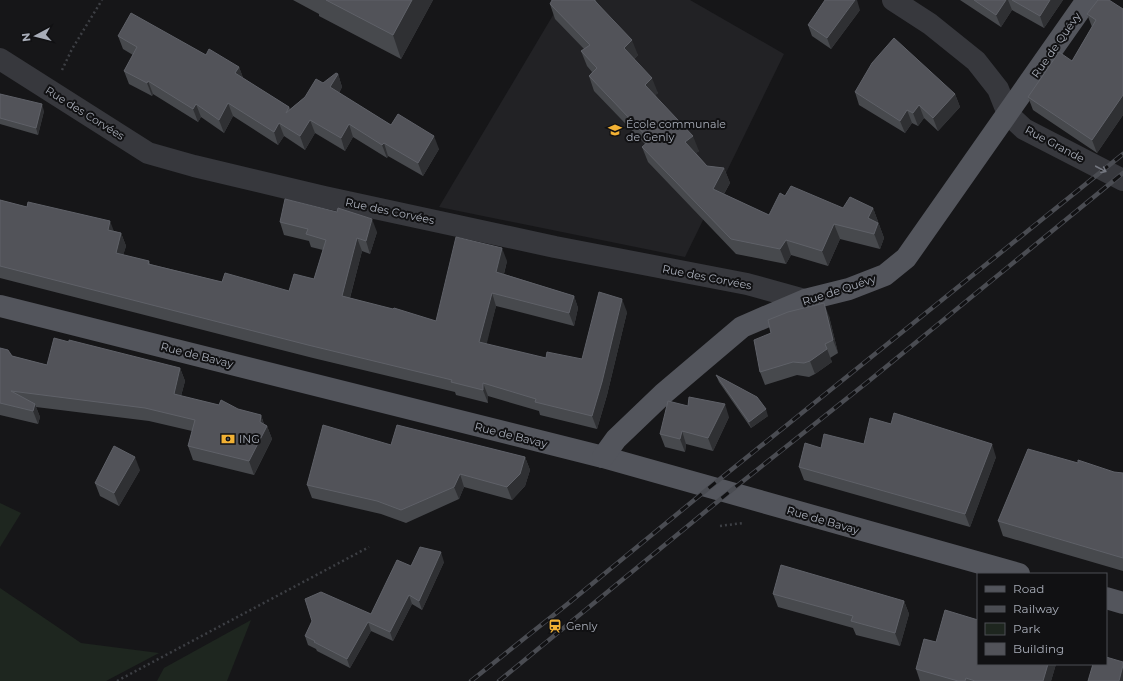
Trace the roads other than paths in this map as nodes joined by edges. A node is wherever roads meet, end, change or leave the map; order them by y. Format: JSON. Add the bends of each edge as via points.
{"nodes":[{"id":1,"x":893,"y":0,"type":"edge"},
{"id":2,"x":1087,"y":0,"type":"edge"},
{"id":3,"x":0,"y":59,"type":"edge"},
{"id":4,"x":1008,"y":114,"type":"junction"},
{"id":5,"x":1123,"y":180,"type":"edge"},
{"id":6,"x":804,"y":300,"type":"junction"},
{"id":7,"x":0,"y":306,"type":"edge"},
{"id":8,"x":603,"y":457,"type":"junction"},
{"id":9,"x":1014,"y":573,"type":"edge"},
{"id":10,"x":1107,"y":598,"type":"edge"},
{"id":11,"x":1123,"y":603,"type":"edge"}],
"edges":[{"from":1,"to":4,"type":"street","name":"Rue Grande","via":[[930,24],[976,61],[998,89]]},
{"from":2,"to":4,"type":"main road","name":"Rue de Quévy"},
{"from":3,"to":6,"type":"street","name":"Rue des Corvées","via":[[148,154],[324,197],[555,247],[747,284]]},
{"from":4,"to":5,"type":"street","name":"Rue Grande","one_way":true,"via":[[1024,129]]},
{"from":4,"to":6,"type":"main road","name":"Rue de Quévy","via":[[906,258],[885,275],[850,289]]},
{"from":6,"to":8,"type":"main road","name":"Rue de Quévy","via":[[742,327],[663,394],[616,439]]},
{"from":7,"to":8,"type":"main road","name":"Rue de Bavay"},
{"from":8,"to":9,"type":"main road","name":"Rue de Bavay"},
{"from":10,"to":11,"type":"main road"}]}
